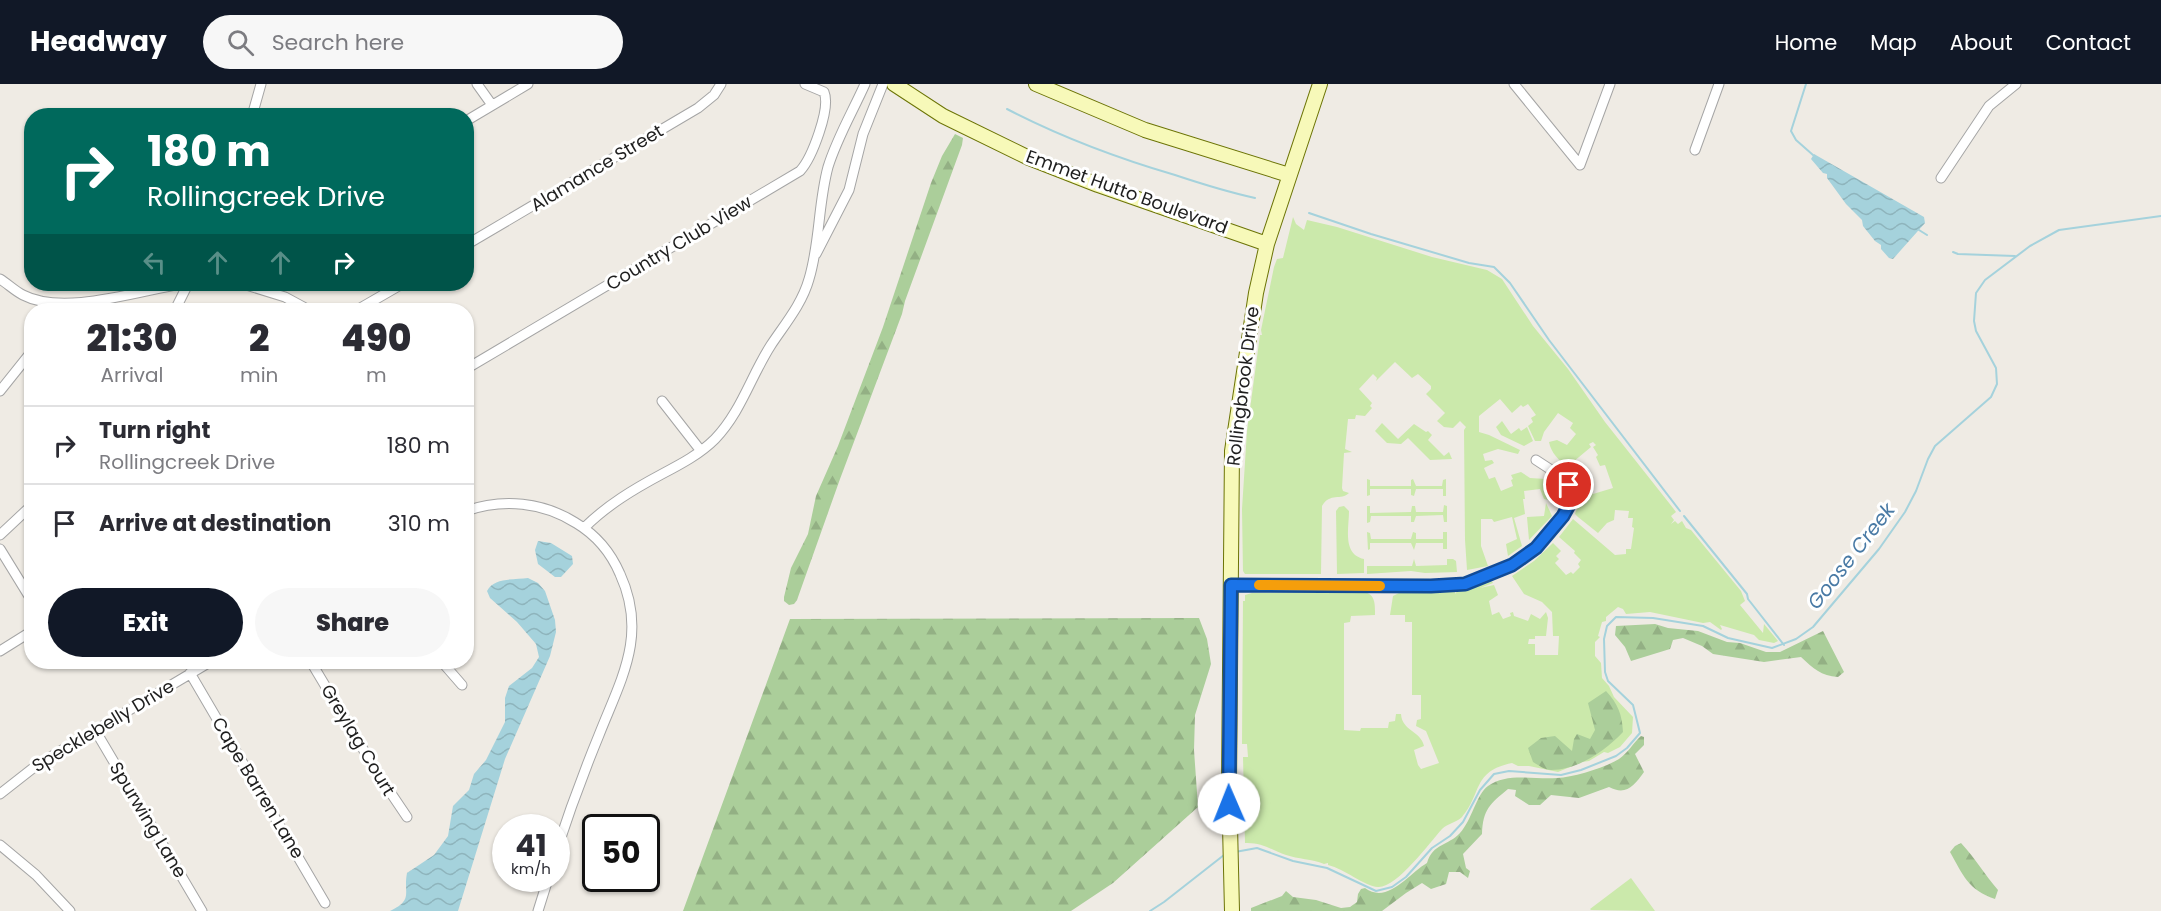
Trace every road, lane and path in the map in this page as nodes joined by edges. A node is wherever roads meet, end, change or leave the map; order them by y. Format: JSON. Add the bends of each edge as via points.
{"nodes":[{"id":1,"x":261,"y":84,"type":"edge"},
{"id":2,"x":477,"y":84,"type":"edge"},
{"id":3,"x":528,"y":84,"type":"edge"},
{"id":4,"x":721,"y":84,"type":"edge"},
{"id":5,"x":804,"y":84,"type":"edge"},
{"id":6,"x":865,"y":84,"type":"edge"},
{"id":7,"x":883,"y":84,"type":"edge"},
{"id":8,"x":894,"y":84,"type":"edge"},
{"id":9,"x":1036,"y":84,"type":"edge"},
{"id":10,"x":1320,"y":84,"type":"edge"},
{"id":11,"x":1514,"y":84,"type":"edge"},
{"id":12,"x":1610,"y":84,"type":"edge"},
{"id":13,"x":1719,"y":84,"type":"edge"},
{"id":14,"x":2016,"y":84,"type":"edge"},
{"id":15,"x":492,"y":105,"type":"junction"},
{"id":16,"x":254,"y":108,"type":"edge"},
{"id":17,"x":474,"y":116,"type":"edge"},
{"id":18,"x":1695,"y":150,"type":"dead end"},
{"id":19,"x":1289,"y":174,"type":"junction"},
{"id":20,"x":1941,"y":178,"type":"dead end"},
{"id":21,"x":474,"y":240,"type":"edge"},
{"id":22,"x":1267,"y":244,"type":"junction"},
{"id":23,"x":814,"y":259,"type":"junction"},
{"id":24,"x":0,"y":279,"type":"edge"},
{"id":25,"x":145,"y":291,"type":"edge"},
{"id":26,"x":268,"y":291,"type":"edge"},
{"id":27,"x":390,"y":291,"type":"edge"},
{"id":28,"x":46,"y":303,"type":"edge"},
{"id":29,"x":83,"y":303,"type":"edge"},
{"id":30,"x":295,"y":303,"type":"edge"},
{"id":31,"x":369,"y":303,"type":"edge"},
{"id":32,"x":24,"y":361,"type":"edge"},
{"id":33,"x":474,"y":364,"type":"edge"},
{"id":34,"x":0,"y":391,"type":"edge"},
{"id":35,"x":662,"y":401,"type":"dead end"},
{"id":36,"x":701,"y":451,"type":"junction"},
{"id":37,"x":1536,"y":460,"type":"dead end"},
{"id":38,"x":474,"y":509,"type":"edge"},
{"id":39,"x":24,"y":513,"type":"edge"},
{"id":40,"x":584,"y":528,"type":"junction"},
{"id":41,"x":0,"y":536,"type":"edge"},
{"id":42,"x":0,"y":549,"type":"edge"},
{"id":43,"x":1231,"y":585,"type":"junction"},
{"id":44,"x":24,"y":588,"type":"edge"},
{"id":45,"x":24,"y":636,"type":"edge"},
{"id":46,"x":0,"y":651,"type":"edge"},
{"id":47,"x":197,"y":669,"type":"edge"},
{"id":48,"x":315,"y":669,"type":"edge"},
{"id":49,"x":448,"y":669,"type":"edge"},
{"id":50,"x":190,"y":673,"type":"junction"},
{"id":51,"x":462,"y":685,"type":"dead end"},
{"id":52,"x":95,"y":730,"type":"junction"},
{"id":53,"x":0,"y":794,"type":"edge"},
{"id":54,"x":569,"y":814,"type":"edge"},
{"id":55,"x":407,"y":817,"type":"dead end"},
{"id":56,"x":0,"y":844,"type":"edge"},
{"id":57,"x":544,"y":892,"type":"edge"},
{"id":58,"x":325,"y":903,"type":"dead end"},
{"id":59,"x":1232,"y":910,"type":"edge"},
{"id":60,"x":70,"y":911,"type":"edge"},
{"id":61,"x":202,"y":911,"type":"edge"},
{"id":62,"x":538,"y":911,"type":"edge"}],
"edges":[{"from":1,"to":16,"type":"street"},
{"from":2,"to":15,"type":"street"},
{"from":3,"to":15,"type":"street"},
{"from":4,"to":21,"type":"street","name":"Alamance Street","via":[[698,108]]},
{"from":5,"to":33,"type":"street","name":"Country Club View","via":[[825,92],[826,104],[808,161],[800,171]]},
{"from":6,"to":23,"type":"street","via":[[829,165]]},
{"from":7,"to":23,"type":"street","via":[[863,134],[849,190]]},
{"from":8,"to":22,"type":"main road","name":"Emmet Hutto Boulevard","via":[[943,116],[1029,158]]},
{"from":9,"to":19,"type":"main road","via":[[1145,130]]},
{"from":10,"to":19,"type":"main road","name":"Rollingbrook Drive"},
{"from":11,"to":12,"type":"street","via":[[1580,165]]},
{"from":13,"to":18,"type":"street"},
{"from":14,"to":20,"type":"street","via":[[1989,106]]},
{"from":15,"to":17,"type":"street"},
{"from":19,"to":22,"type":"main road","name":"Rollingbrook Drive"},
{"from":22,"to":43,"type":"main road","name":"Rollingbrook Drive","via":[[1251,318],[1232,451]]},
{"from":23,"to":36,"type":"street","via":[[796,308],[733,415]]},
{"from":24,"to":28,"type":"street","via":[[24,296]]},
{"from":25,"to":29,"type":"street"},
{"from":26,"to":30,"type":"street"},
{"from":27,"to":31,"type":"street"},
{"from":32,"to":34,"type":"street"},
{"from":35,"to":36,"type":"street"},
{"from":36,"to":40,"type":"street","via":[[612,503]]},
{"from":37,"to":43,"type":"street","via":[[1569,485],[1569,505],[1536,548],[1487,577],[1465,584],[1431,586]]},
{"from":38,"to":40,"type":"street","via":[[497,504],[531,505],[560,514]]},
{"from":39,"to":41,"type":"street"},
{"from":40,"to":54,"type":"street","via":[[615,563],[628,590],[633,614],[632,642],[628,662]]},
{"from":42,"to":44,"type":"street"},
{"from":43,"to":59,"type":"main road","name":"Rollingbrook Drive"},
{"from":45,"to":46,"type":"street"},
{"from":47,"to":50,"type":"street","name":"Specklebelly Drive"},
{"from":48,"to":55,"type":"street","name":"Greylag Court"},
{"from":49,"to":51,"type":"street"},
{"from":50,"to":52,"type":"street","name":"Specklebelly Drive"},
{"from":50,"to":58,"type":"street","name":"Cape Barren Lane"},
{"from":52,"to":53,"type":"street","name":"Specklebelly Drive","via":[[37,765]]},
{"from":52,"to":61,"type":"street","name":"Spurwing Lane"},
{"from":56,"to":60,"type":"street"},
{"from":57,"to":62,"type":"street"}]}
